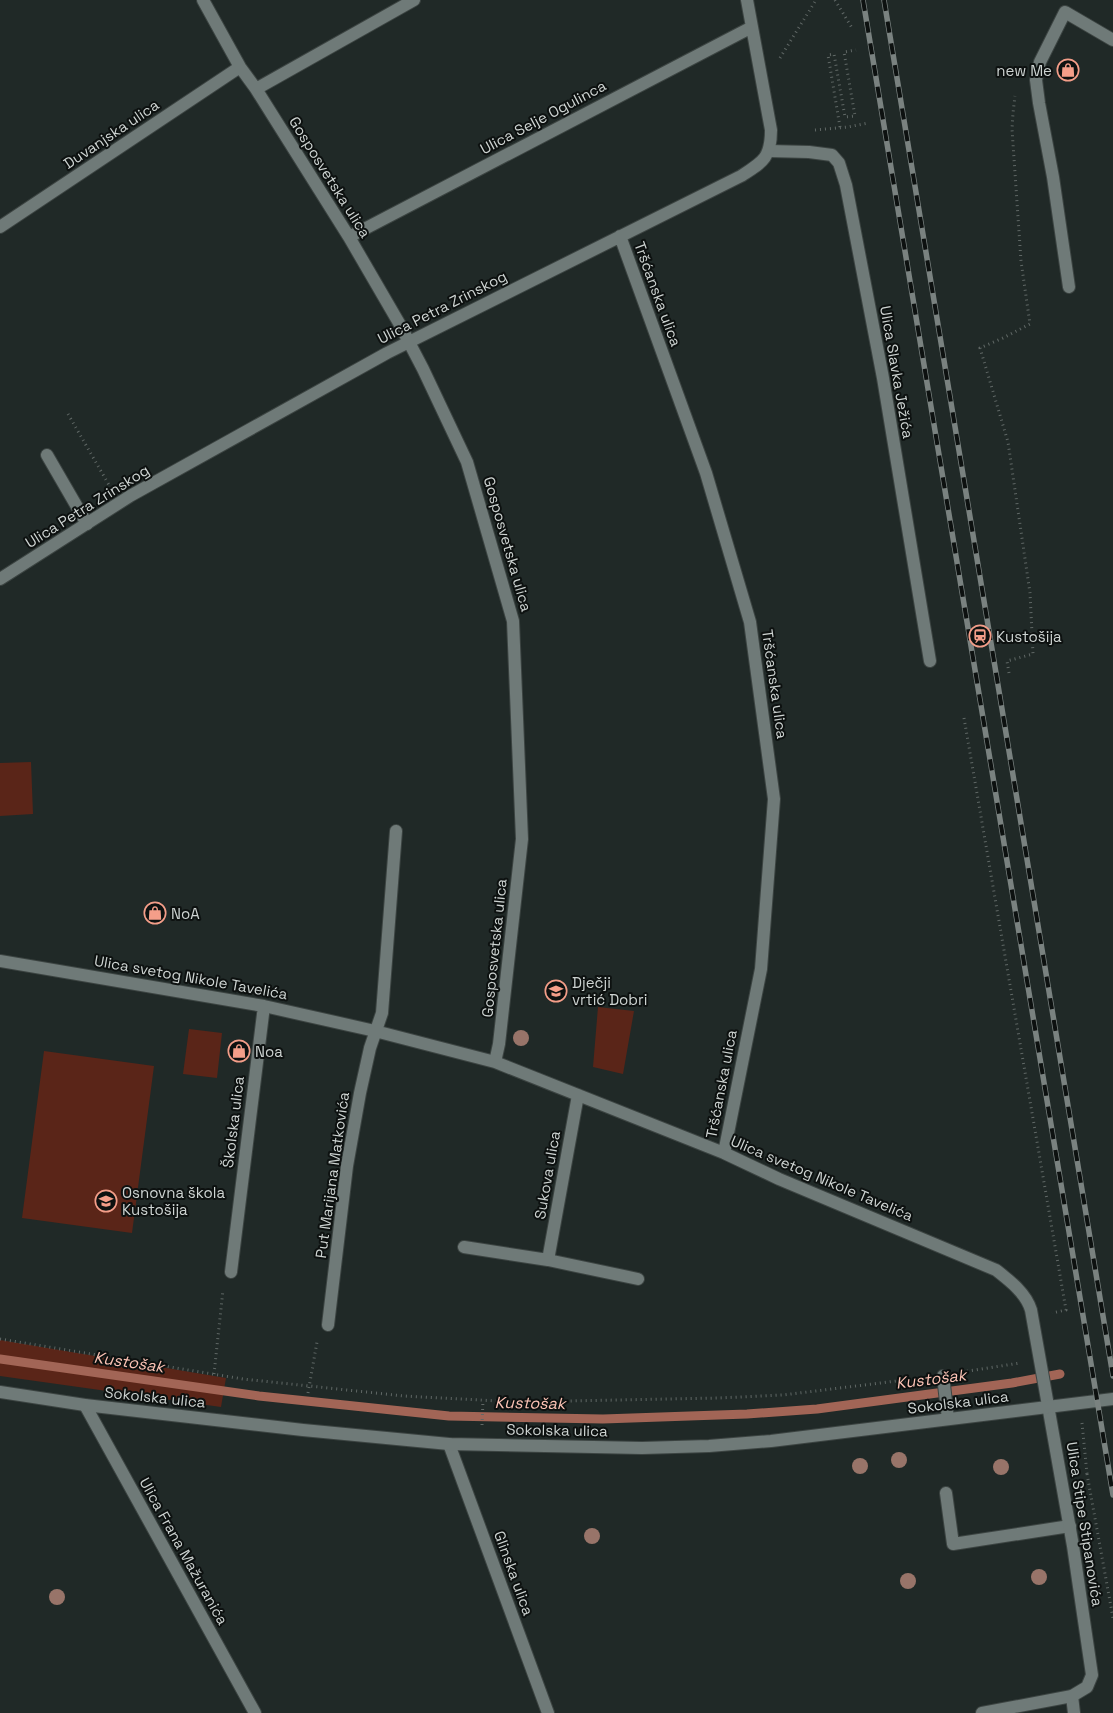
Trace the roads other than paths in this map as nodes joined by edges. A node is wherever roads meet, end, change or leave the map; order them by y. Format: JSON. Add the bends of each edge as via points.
{"nodes":[{"id":1,"x":202,"y":0,"type":"edge"},
{"id":2,"x":414,"y":0,"type":"edge"},
{"id":3,"x":747,"y":0,"type":"edge"},
{"id":4,"x":752,"y":27,"type":"junction"},
{"id":5,"x":1113,"y":40,"type":"edge"},
{"id":6,"x":240,"y":67,"type":"junction"},
{"id":7,"x":256,"y":89,"type":"junction"},
{"id":8,"x":769,"y":151,"type":"junction"},
{"id":9,"x":0,"y":227,"type":"edge"},
{"id":10,"x":620,"y":236,"type":"junction"},
{"id":11,"x":349,"y":237,"type":"junction"},
{"id":12,"x":1070,"y":287,"type":"dead end"},
{"id":13,"x":409,"y":342,"type":"junction"},
{"id":14,"x":47,"y":455,"type":"dead end"},
{"id":15,"x":87,"y":524,"type":"junction"},
{"id":16,"x":0,"y":579,"type":"edge"},
{"id":17,"x":930,"y":661,"type":"dead end"},
{"id":18,"x":396,"y":831,"type":"dead end"},
{"id":19,"x":0,"y":960,"type":"edge"},
{"id":20,"x":264,"y":1006,"type":"junction"},
{"id":21,"x":375,"y":1031,"type":"junction"},
{"id":22,"x":495,"y":1062,"type":"junction"},
{"id":23,"x":578,"y":1096,"type":"junction"},
{"id":24,"x":724,"y":1153,"type":"junction"},
{"id":25,"x":464,"y":1247,"type":"dead end"},
{"id":26,"x":548,"y":1260,"type":"junction"},
{"id":27,"x":231,"y":1272,"type":"road end"},
{"id":28,"x":638,"y":1279,"type":"dead end"},
{"id":29,"x":328,"y":1325,"type":"road end"},
{"id":30,"x":943,"y":1378,"type":"road end"},
{"id":31,"x":0,"y":1392,"type":"edge"},
{"id":32,"x":1113,"y":1399,"type":"edge"},
{"id":33,"x":85,"y":1405,"type":"junction"},
{"id":34,"x":1049,"y":1407,"type":"junction"},
{"id":35,"x":948,"y":1419,"type":"junction"},
{"id":36,"x":449,"y":1444,"type":"junction"},
{"id":37,"x":946,"y":1493,"type":"dead end"},
{"id":38,"x":1070,"y":1526,"type":"junction"},
{"id":39,"x":1072,"y":1696,"type":"junction"},
{"id":40,"x":255,"y":1713,"type":"edge"},
{"id":41,"x":548,"y":1713,"type":"edge"},
{"id":42,"x":982,"y":1713,"type":"edge"},
{"id":43,"x":1074,"y":1713,"type":"edge"}],
"edges":[{"from":1,"to":6,"type":"street"},
{"from":2,"to":7,"type":"street"},
{"from":3,"to":4,"type":"street"},
{"from":4,"to":8,"type":"street","via":[[771,130]]},
{"from":4,"to":11,"type":"street","name":"Ulica Selje Ogulinca"},
{"from":5,"to":12,"type":"street","via":[[1065,12],[1036,80]]},
{"from":6,"to":7,"type":"street"},
{"from":6,"to":9,"type":"street","name":"Duvanjska ulica"},
{"from":7,"to":11,"type":"street","name":"Gosposvetska ulica"},
{"from":8,"to":10,"type":"street","name":"Ulica Petra Zrinskog","via":[[760,164],[741,176]]},
{"from":8,"to":17,"type":"street","name":"Ulica Slavka Ježića","via":[[832,155],[839,163],[846,185],[883,378]]},
{"from":10,"to":13,"type":"street","name":"Ulica Petra Zrinskog"},
{"from":10,"to":24,"type":"street","name":"Tršćanska ulica","via":[[706,473],[750,622],[774,799],[761,969]]},
{"from":11,"to":13,"type":"street","name":"Gosposvetska ulica"},
{"from":13,"to":15,"type":"street","name":"Ulica Petra Zrinskog","via":[[139,491]]},
{"from":13,"to":22,"type":"street","name":"Gosposvetska ulica","via":[[467,462],[513,621],[522,839]]},
{"from":14,"to":15,"type":"street"},
{"from":15,"to":16,"type":"street","name":"Ulica Petra Zrinskog"},
{"from":18,"to":21,"type":"street","via":[[382,1013]]},
{"from":19,"to":20,"type":"street","name":"Ulica svetog Nikole Tavelića"},
{"from":20,"to":21,"type":"street","name":"Ulica svetog Nikole Tavelića"},
{"from":20,"to":27,"type":"street","name":"Školska ulica"},
{"from":21,"to":22,"type":"street","name":"Ulica svetog Nikole Tavelića"},
{"from":21,"to":29,"type":"street","name":"Put Marijana Matkovića","via":[[360,1092],[348,1166]]},
{"from":22,"to":23,"type":"street","name":"Ulica svetog Nikole Tavelića"},
{"from":23,"to":24,"type":"street","name":"Ulica svetog Nikole Tavelića"},
{"from":23,"to":26,"type":"street","name":"Sukova ulica"},
{"from":24,"to":34,"type":"street","name":"Ulica svetog Nikole Tavelića","via":[[778,1179],[996,1270],[1012,1282],[1029,1303]]},
{"from":25,"to":26,"type":"street"},
{"from":26,"to":28,"type":"street"},
{"from":30,"to":35,"type":"street"},
{"from":31,"to":33,"type":"street","name":"Sokolska ulica"},
{"from":32,"to":34,"type":"street","name":"Sokolska ulica"},
{"from":33,"to":36,"type":"street","name":"Sokolska ulica"},
{"from":33,"to":40,"type":"street","name":"Ulica Frana Mažuranića"},
{"from":34,"to":35,"type":"street","name":"Sokolska ulica"},
{"from":34,"to":38,"type":"street","name":"Ulica Stipe Stipanovića"},
{"from":35,"to":36,"type":"street","name":"Sokolska ulica","via":[[709,1446],[642,1448]]},
{"from":36,"to":41,"type":"street","name":"Glinska ulica"},
{"from":37,"to":38,"type":"street","via":[[953,1544]]},
{"from":38,"to":39,"type":"street","name":"Ulica Stipe Stipanovića","via":[[1092,1675],[1087,1687]]},
{"from":39,"to":42,"type":"street"},
{"from":39,"to":43,"type":"street"}]}
